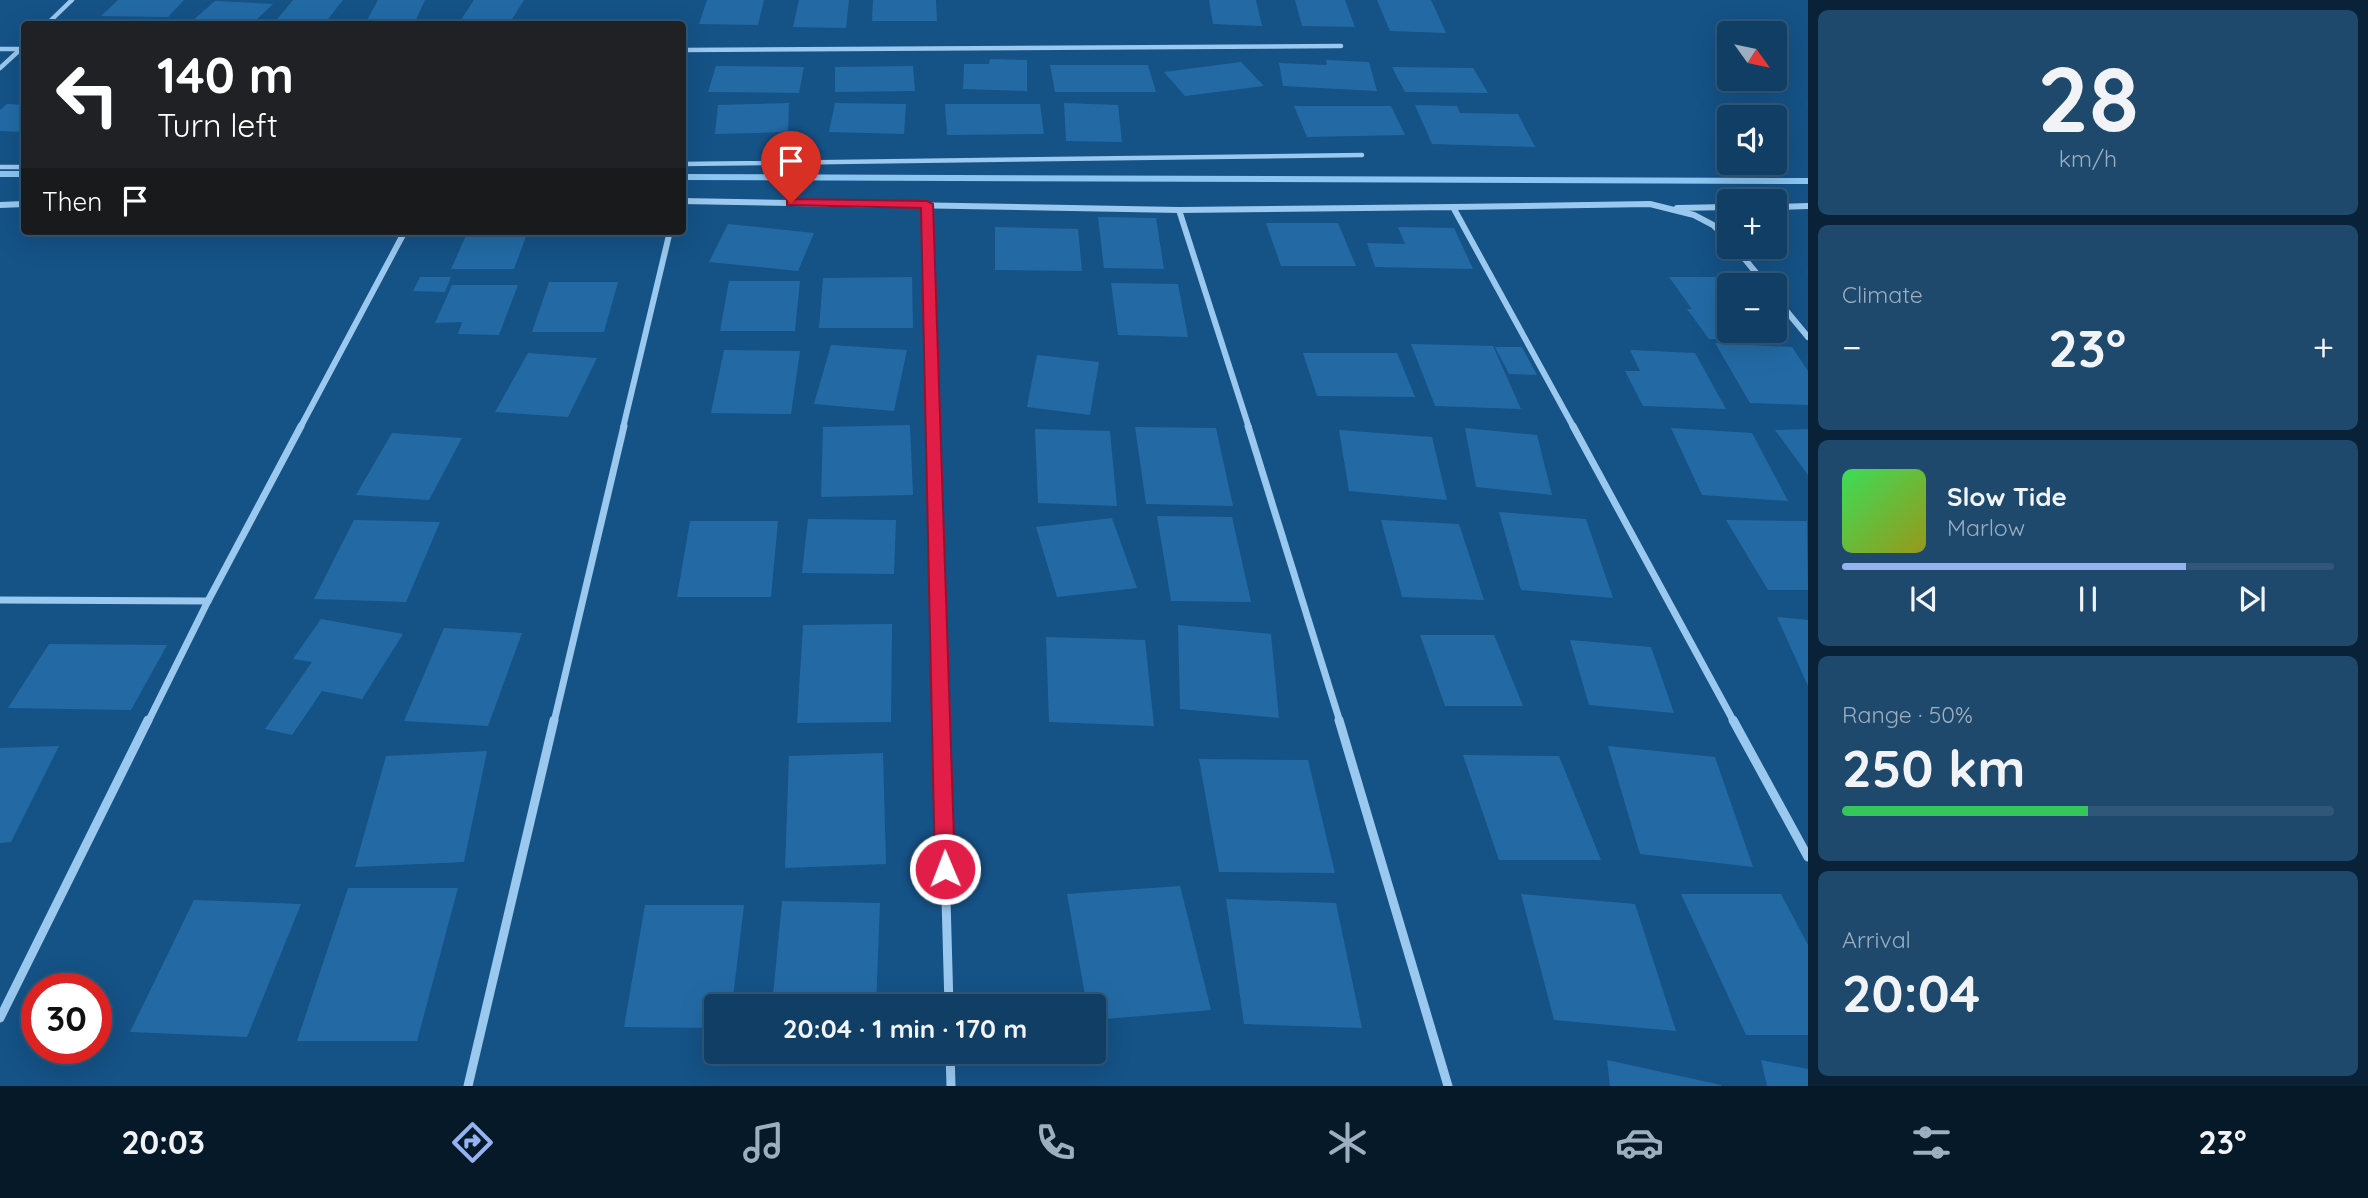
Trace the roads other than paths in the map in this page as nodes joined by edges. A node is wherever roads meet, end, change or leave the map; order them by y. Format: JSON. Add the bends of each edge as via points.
{"nodes":[{"id":1,"x":72,"y":0,"type":"edge"},
{"id":2,"x":50,"y":21,"type":"edge"},
{"id":3,"x":1341,"y":46,"type":"dead end"},
{"id":4,"x":0,"y":48,"type":"edge"},
{"id":5,"x":21,"y":48,"type":"edge"},
{"id":6,"x":21,"y":50,"type":"edge"},
{"id":7,"x":686,"y":50,"type":"edge"},
{"id":8,"x":0,"y":68,"type":"edge"},
{"id":9,"x":1362,"y":155,"type":"dead end"},
{"id":10,"x":686,"y":164,"type":"edge"},
{"id":11,"x":0,"y":167,"type":"edge"},
{"id":12,"x":21,"y":167,"type":"edge"},
{"id":13,"x":686,"y":201,"type":"edge"},
{"id":14,"x":21,"y":204,"type":"edge"},
{"id":15,"x":927,"y":204,"type":"junction"},
{"id":16,"x":0,"y":205,"type":"edge"},
{"id":17,"x":1808,"y":206,"type":"edge"},
{"id":18,"x":1453,"y":207,"type":"junction"},
{"id":19,"x":1717,"y":207,"type":"edge"},
{"id":20,"x":1787,"y":207,"type":"edge"},
{"id":21,"x":1669,"y":208,"type":"junction"},
{"id":22,"x":1179,"y":210,"type":"junction"},
{"id":23,"x":1717,"y":231,"type":"edge"},
{"id":24,"x":403,"y":235,"type":"edge"},
{"id":25,"x":669,"y":235,"type":"edge"},
{"id":26,"x":1745,"y":259,"type":"edge"},
{"id":27,"x":1756,"y":273,"type":"edge"},
{"id":28,"x":1787,"y":312,"type":"edge"},
{"id":29,"x":1808,"y":337,"type":"edge"},
{"id":30,"x":0,"y":600,"type":"edge"},
{"id":31,"x":208,"y":601,"type":"junction"},
{"id":32,"x":1808,"y":857,"type":"edge"},
{"id":33,"x":949,"y":994,"type":"edge"},
{"id":34,"x":0,"y":1018,"type":"edge"},
{"id":35,"x":950,"y":1064,"type":"edge"},
{"id":36,"x":468,"y":1086,"type":"edge"},
{"id":37,"x":951,"y":1086,"type":"edge"},
{"id":38,"x":1448,"y":1086,"type":"edge"}],
"edges":[{"from":1,"to":2,"type":"street"},
{"from":3,"to":7,"type":"street"},
{"from":4,"to":5,"type":"street"},
{"from":6,"to":8,"type":"street"},
{"from":9,"to":10,"type":"street"},
{"from":11,"to":12,"type":"street"},
{"from":13,"to":15,"type":"street"},
{"from":14,"to":16,"type":"street"},
{"from":15,"to":22,"type":"street"},
{"from":15,"to":33,"type":"street"},
{"from":17,"to":20,"type":"street"},
{"from":18,"to":21,"type":"street","via":[[1640,204]]},
{"from":18,"to":22,"type":"street"},
{"from":18,"to":32,"type":"street"},
{"from":19,"to":21,"type":"street"},
{"from":21,"to":23,"type":"street"},
{"from":22,"to":38,"type":"street","via":[[1299,584]]},
{"from":24,"to":31,"type":"street"},
{"from":25,"to":36,"type":"street"},
{"from":26,"to":27,"type":"street"},
{"from":28,"to":29,"type":"street"},
{"from":30,"to":31,"type":"street"},
{"from":31,"to":34,"type":"street"},
{"from":35,"to":37,"type":"street"}]}
